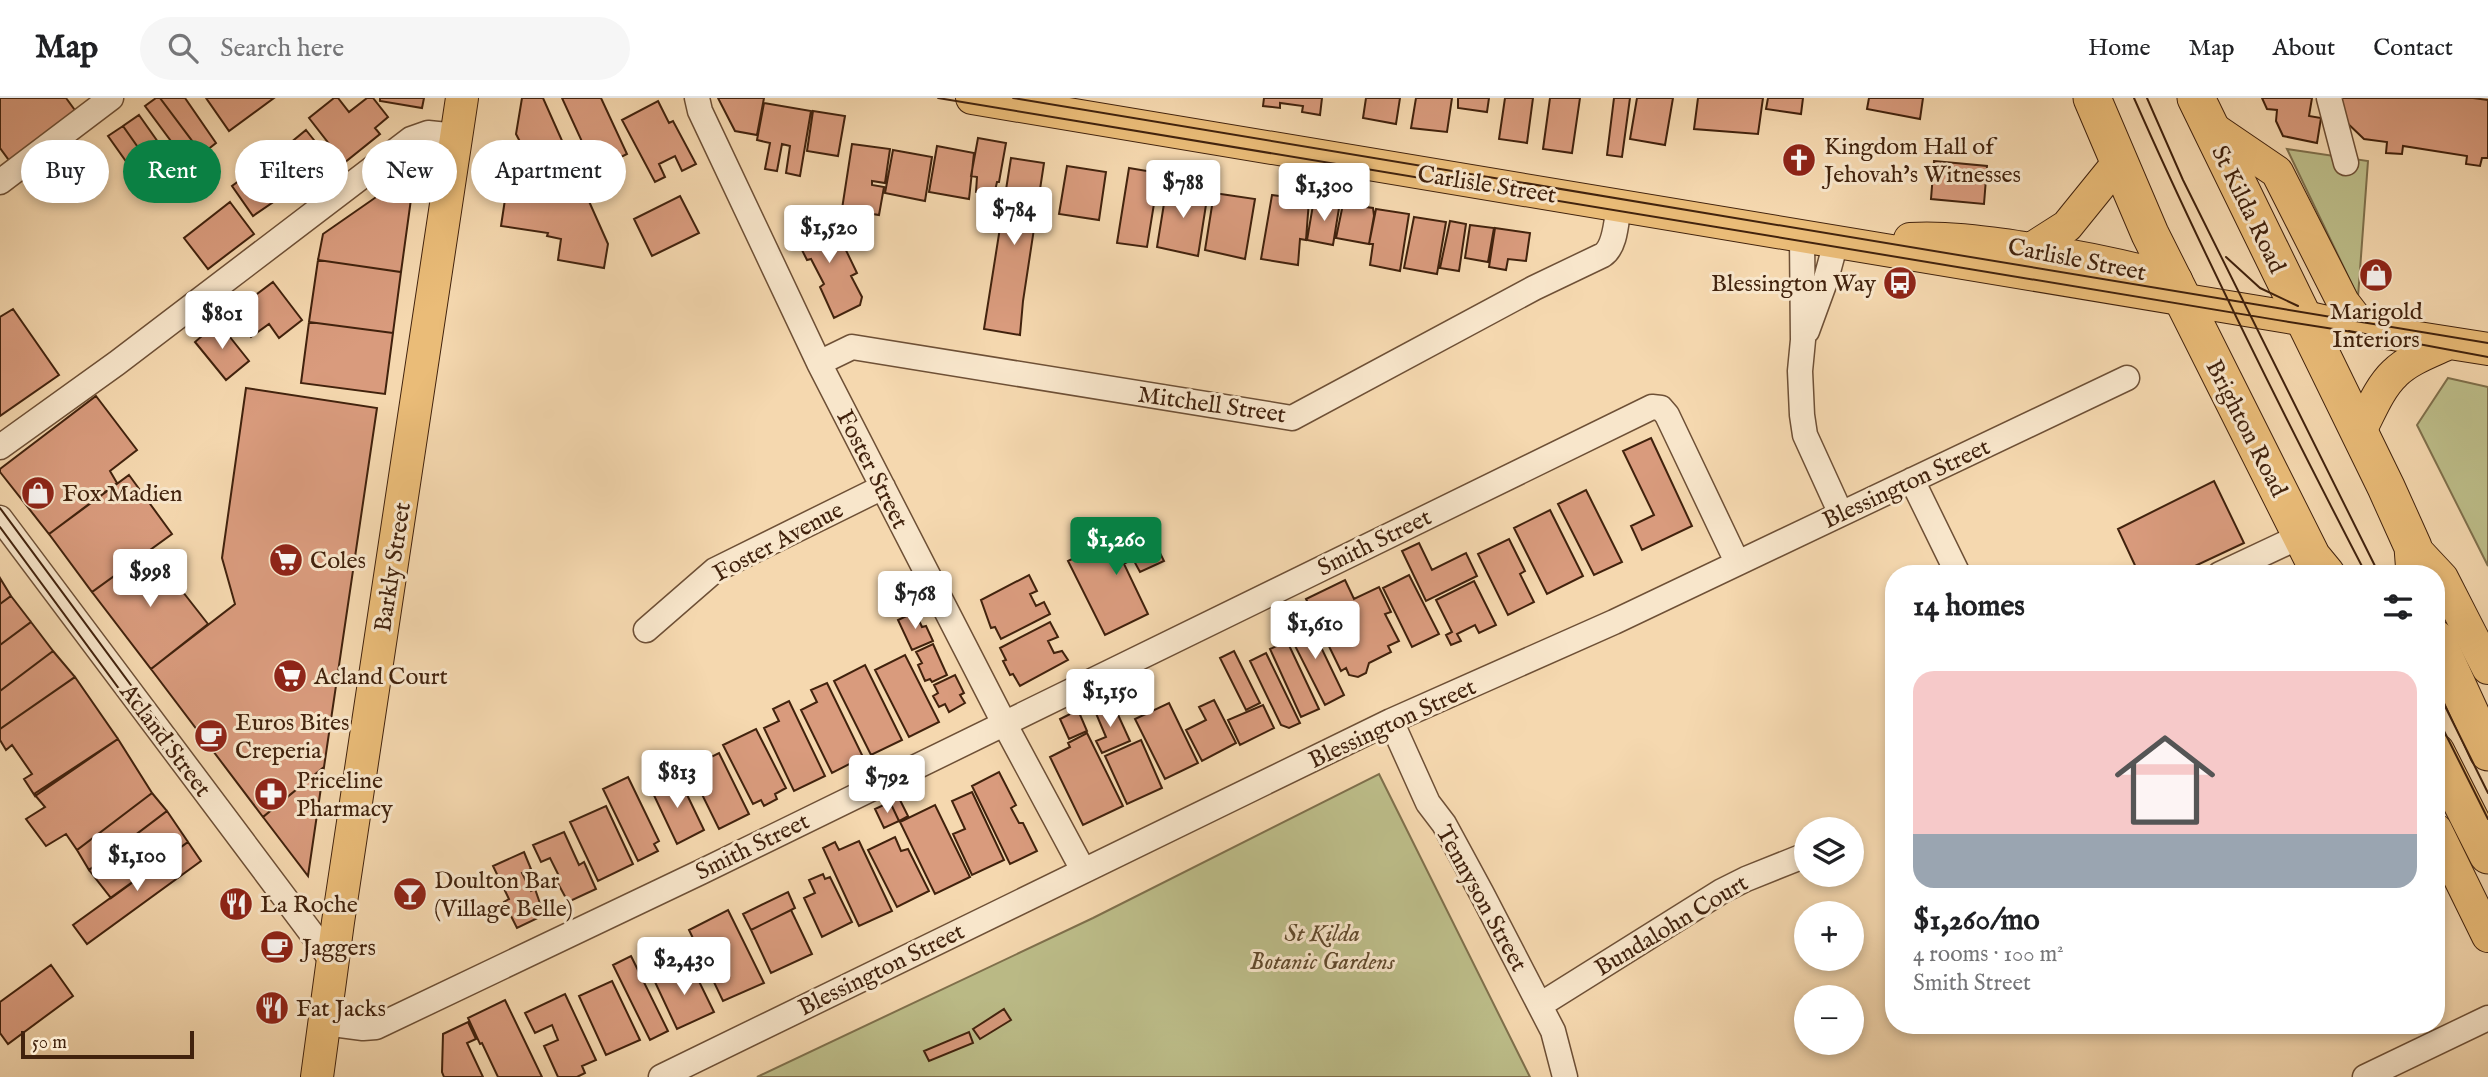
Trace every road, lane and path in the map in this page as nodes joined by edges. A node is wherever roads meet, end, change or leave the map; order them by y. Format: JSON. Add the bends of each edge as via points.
{"nodes":[{"id":1,"x":111,"y":98,"type":"edge"},
{"id":2,"x":463,"y":98,"type":"edge"},
{"id":3,"x":697,"y":98,"type":"edge"},
{"id":4,"x":2092,"y":98,"type":"edge"},
{"id":5,"x":2329,"y":98,"type":"edge"},
{"id":6,"x":985,"y":99,"type":"edge"},
{"id":7,"x":2202,"y":111,"type":"edge"},
{"id":8,"x":457,"y":136,"type":"junction"},
{"id":9,"x":2118,"y":163,"type":"junction"},
{"id":10,"x":2346,"y":163,"type":"dead end"},
{"id":11,"x":0,"y":183,"type":"edge"},
{"id":12,"x":1619,"y":205,"type":"junction"},
{"id":13,"x":1802,"y":237,"type":"junction"},
{"id":14,"x":1836,"y":242,"type":"junction"},
{"id":15,"x":2031,"y":249,"type":"junction"},
{"id":16,"x":2177,"y":289,"type":"junction"},
{"id":17,"x":2306,"y":318,"type":"junction"},
{"id":18,"x":2363,"y":328,"type":"junction"},
{"id":19,"x":1803,"y":340,"type":"junction"},
{"id":20,"x":2449,"y":343,"type":"junction"},
{"id":21,"x":2488,"y":349,"type":"edge"},
{"id":22,"x":819,"y":363,"type":"junction"},
{"id":23,"x":2127,"y":378,"type":"dead end"},
{"id":24,"x":2360,"y":431,"type":"junction"},
{"id":25,"x":0,"y":447,"type":"edge"},
{"id":26,"x":1912,"y":480,"type":"junction"},
{"id":27,"x":883,"y":487,"type":"junction"},
{"id":28,"x":1841,"y":514,"type":"junction"},
{"id":29,"x":0,"y":518,"type":"edge"},
{"id":30,"x":2314,"y":560,"type":"edge"},
{"id":31,"x":2414,"y":561,"type":"edge"},
{"id":32,"x":1737,"y":562,"type":"junction"},
{"id":33,"x":1954,"y":565,"type":"edge"},
{"id":34,"x":2280,"y":565,"type":"edge"},
{"id":35,"x":2445,"y":584,"type":"edge"},
{"id":36,"x":646,"y":630,"type":"dead end"},
{"id":37,"x":2445,"y":653,"type":"edge"},
{"id":38,"x":2488,"y":668,"type":"edge"},
{"id":39,"x":2477,"y":702,"type":"edge"},
{"id":40,"x":1391,"y":721,"type":"junction"},
{"id":41,"x":1004,"y":723,"type":"junction"},
{"id":42,"x":2488,"y":752,"type":"edge"},
{"id":43,"x":2445,"y":770,"type":"edge"},
{"id":44,"x":2445,"y":848,"type":"edge"},
{"id":45,"x":2488,"y":855,"type":"edge"},
{"id":46,"x":1794,"y":860,"type":"edge"},
{"id":47,"x":1083,"y":870,"type":"junction"},
{"id":48,"x":2488,"y":936,"type":"edge"},
{"id":49,"x":333,"y":962,"type":"junction"},
{"id":50,"x":1540,"y":1005,"type":"junction"},
{"id":51,"x":2488,"y":1018,"type":"edge"},
{"id":52,"x":325,"y":1023,"type":"junction"},
{"id":53,"x":691,"y":1071,"type":"edge"},
{"id":54,"x":317,"y":1077,"type":"edge"},
{"id":55,"x":661,"y":1077,"type":"edge"},
{"id":56,"x":1565,"y":1077,"type":"edge"},
{"id":57,"x":2365,"y":1077,"type":"edge"}],
"edges":[{"from":1,"to":11,"type":"street"},
{"from":2,"to":8,"type":"main road","name":"Barkly Street"},
{"from":3,"to":22,"type":"street","name":"Foster Street"},
{"from":4,"to":9,"type":"highway"},
{"from":5,"to":10,"type":"street"},
{"from":6,"to":12,"type":"main road","name":"Carlisle Street"},
{"from":7,"to":17,"type":"highway","name":"St Kilda Road"},
{"from":7,"to":18,"type":"main road","via":[[2277,172],[2343,302]]},
{"from":8,"to":25,"type":"street","via":[[428,132],[411,139]]},
{"from":8,"to":49,"type":"main road","name":"Barkly Street"},
{"from":9,"to":15,"type":"main road","via":[[2067,226]]},
{"from":9,"to":16,"type":"highway"},
{"from":12,"to":13,"type":"main road","name":"Carlisle Street"},
{"from":12,"to":22,"type":"street","name":"Mitchell Street","via":[[1608,252],[1292,418],[852,347]]},
{"from":13,"to":14,"type":"main road","name":"Carlisle Street"},
{"from":13,"to":19,"type":"street"},
{"from":14,"to":15,"type":"main road","name":"Carlisle Street","via":[[1937,238]]},
{"from":14,"to":16,"type":"main road","name":"Carlisle Street"},
{"from":14,"to":19,"type":"street"},
{"from":15,"to":16,"type":"main road","name":"Carlisle Street","via":[[2122,265]]},
{"from":16,"to":17,"type":"main road","name":"Carlisle Street"},
{"from":16,"to":30,"type":"highway","name":"Brighton Road"},
{"from":17,"to":18,"type":"main road","name":"Carlisle Street"},
{"from":17,"to":24,"type":"highway"},
{"from":18,"to":20,"type":"main road","name":"Carlisle Street"},
{"from":19,"to":28,"type":"street","via":[[1800,371],[1805,435]]},
{"from":20,"to":21,"type":"main road","name":"Carlisle Street"},
{"from":20,"to":24,"type":"main road","via":[[2393,374]]},
{"from":22,"to":27,"type":"street","name":"Foster Street"},
{"from":23,"to":26,"type":"street","name":"Blessington Street"},
{"from":24,"to":31,"type":"highway"},
{"from":26,"to":28,"type":"street","name":"Blessington Street"},
{"from":26,"to":33,"type":"street"},
{"from":27,"to":36,"type":"street","name":"Foster Avenue","via":[[715,570]]},
{"from":27,"to":41,"type":"street","name":"Foster Street"},
{"from":28,"to":32,"type":"street","name":"Blessington Street"},
{"from":29,"to":49,"type":"street","name":"Acland Street"},
{"from":30,"to":34,"type":"street"},
{"from":32,"to":40,"type":"street","name":"Blessington Street"},
{"from":32,"to":41,"type":"street","name":"Smith Street","via":[[1667,415],[1652,407]]},
{"from":35,"to":38,"type":"main road"},
{"from":37,"to":39,"type":"highway"},
{"from":39,"to":42,"type":"highway"},
{"from":40,"to":47,"type":"street","name":"Blessington Street"},
{"from":40,"to":50,"type":"street","name":"Tennyson Street","via":[[1428,803],[1444,824]]},
{"from":41,"to":47,"type":"street","name":"Foster Street"},
{"from":41,"to":52,"type":"street","name":"Smith Street","via":[[376,1027]]},
{"from":43,"to":45,"type":"highway"},
{"from":44,"to":48,"type":"main road"},
{"from":46,"to":50,"type":"street","name":"Bundalohn Court","via":[[1722,891]]},
{"from":47,"to":53,"type":"street","name":"Blessington Street"},
{"from":49,"to":52,"type":"main road","name":"Barkly Street"},
{"from":50,"to":56,"type":"street","name":"Tennyson Street","via":[[1558,1045]]},
{"from":51,"to":57,"type":"street"},
{"from":52,"to":54,"type":"main road","name":"Barkly Street"},
{"from":53,"to":55,"type":"street","name":"Blessington Street"}]}
